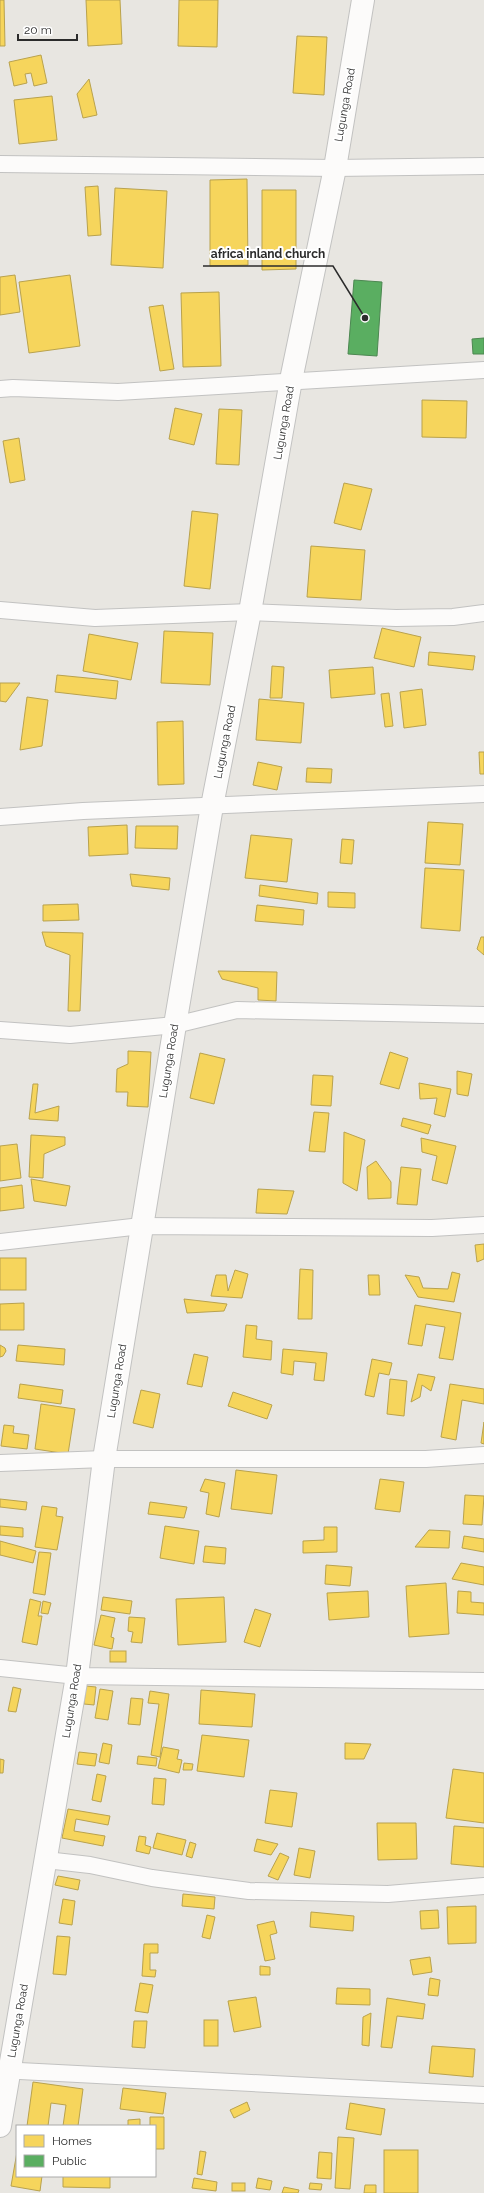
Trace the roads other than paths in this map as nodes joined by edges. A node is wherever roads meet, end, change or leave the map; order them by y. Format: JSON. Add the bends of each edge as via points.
{"nodes":[{"id":1,"x":363,"y":0,"type":"edge"},
{"id":2,"x":0,"y":164,"type":"edge"},
{"id":3,"x":484,"y":166,"type":"edge"},
{"id":4,"x":335,"y":168,"type":"junction"},
{"id":5,"x":484,"y":370,"type":"edge"},
{"id":6,"x":291,"y":380,"type":"junction"},
{"id":7,"x":0,"y":389,"type":"edge"},
{"id":8,"x":0,"y":610,"type":"edge"},
{"id":9,"x":250,"y":612,"type":"junction"},
{"id":10,"x":484,"y":613,"type":"edge"},
{"id":11,"x":484,"y":794,"type":"edge"},
{"id":12,"x":212,"y":806,"type":"junction"},
{"id":13,"x":0,"y":817,"type":"edge"},
{"id":14,"x":484,"y":1015,"type":"edge"},
{"id":15,"x":175,"y":1025,"type":"junction"},
{"id":16,"x":0,"y":1030,"type":"edge"},
{"id":17,"x":484,"y":1225,"type":"edge"},
{"id":18,"x":141,"y":1226,"type":"junction"},
{"id":19,"x":0,"y":1242,"type":"edge"},
{"id":20,"x":484,"y":1455,"type":"edge"},
{"id":21,"x":104,"y":1459,"type":"junction"},
{"id":22,"x":0,"y":1463,"type":"edge"},
{"id":23,"x":0,"y":1668,"type":"edge"},
{"id":24,"x":77,"y":1676,"type":"junction"},
{"id":25,"x":484,"y":1682,"type":"edge"},
{"id":26,"x":46,"y":1860,"type":"junction"},
{"id":27,"x":484,"y":1886,"type":"edge"},
{"id":28,"x":5,"y":2070,"type":"edge"},
{"id":29,"x":484,"y":2095,"type":"edge"},
{"id":30,"x":0,"y":2126,"type":"edge"}],
"edges":[{"from":1,"to":4,"type":"street","name":"Lugunga Road"},
{"from":2,"to":4,"type":"street"},
{"from":3,"to":4,"type":"street"},
{"from":4,"to":6,"type":"street","name":"Lugunga Road"},
{"from":5,"to":6,"type":"street"},
{"from":6,"to":7,"type":"street","via":[[118,392]]},
{"from":6,"to":9,"type":"street","name":"Lugunga Road"},
{"from":8,"to":9,"type":"street","via":[[95,618]]},
{"from":9,"to":10,"type":"street","via":[[396,618],[453,617]]},
{"from":9,"to":12,"type":"street","name":"Lugunga Road"},
{"from":11,"to":12,"type":"street"},
{"from":12,"to":13,"type":"street"},
{"from":12,"to":15,"type":"street","name":"Lugunga Road"},
{"from":14,"to":15,"type":"street","via":[[237,1010]]},
{"from":15,"to":16,"type":"street","via":[[70,1034]]},
{"from":15,"to":18,"type":"street","name":"Lugunga Road"},
{"from":17,"to":18,"type":"street","via":[[432,1228]]},
{"from":18,"to":19,"type":"street"},
{"from":18,"to":21,"type":"street","name":"Lugunga Road"},
{"from":20,"to":21,"type":"street","via":[[426,1459]]},
{"from":21,"to":22,"type":"street"},
{"from":21,"to":24,"type":"street","name":"Lugunga Road"},
{"from":23,"to":24,"type":"street"},
{"from":24,"to":25,"type":"street"},
{"from":24,"to":26,"type":"street","name":"Lugunga Road"},
{"from":26,"to":27,"type":"street","via":[[90,1864],[152,1878],[249,1891],[388,1894]]},
{"from":26,"to":28,"type":"street","name":"Lugunga Road"},
{"from":28,"to":29,"type":"street"},
{"from":28,"to":30,"type":"street","name":"Lugunga Road"}]}
